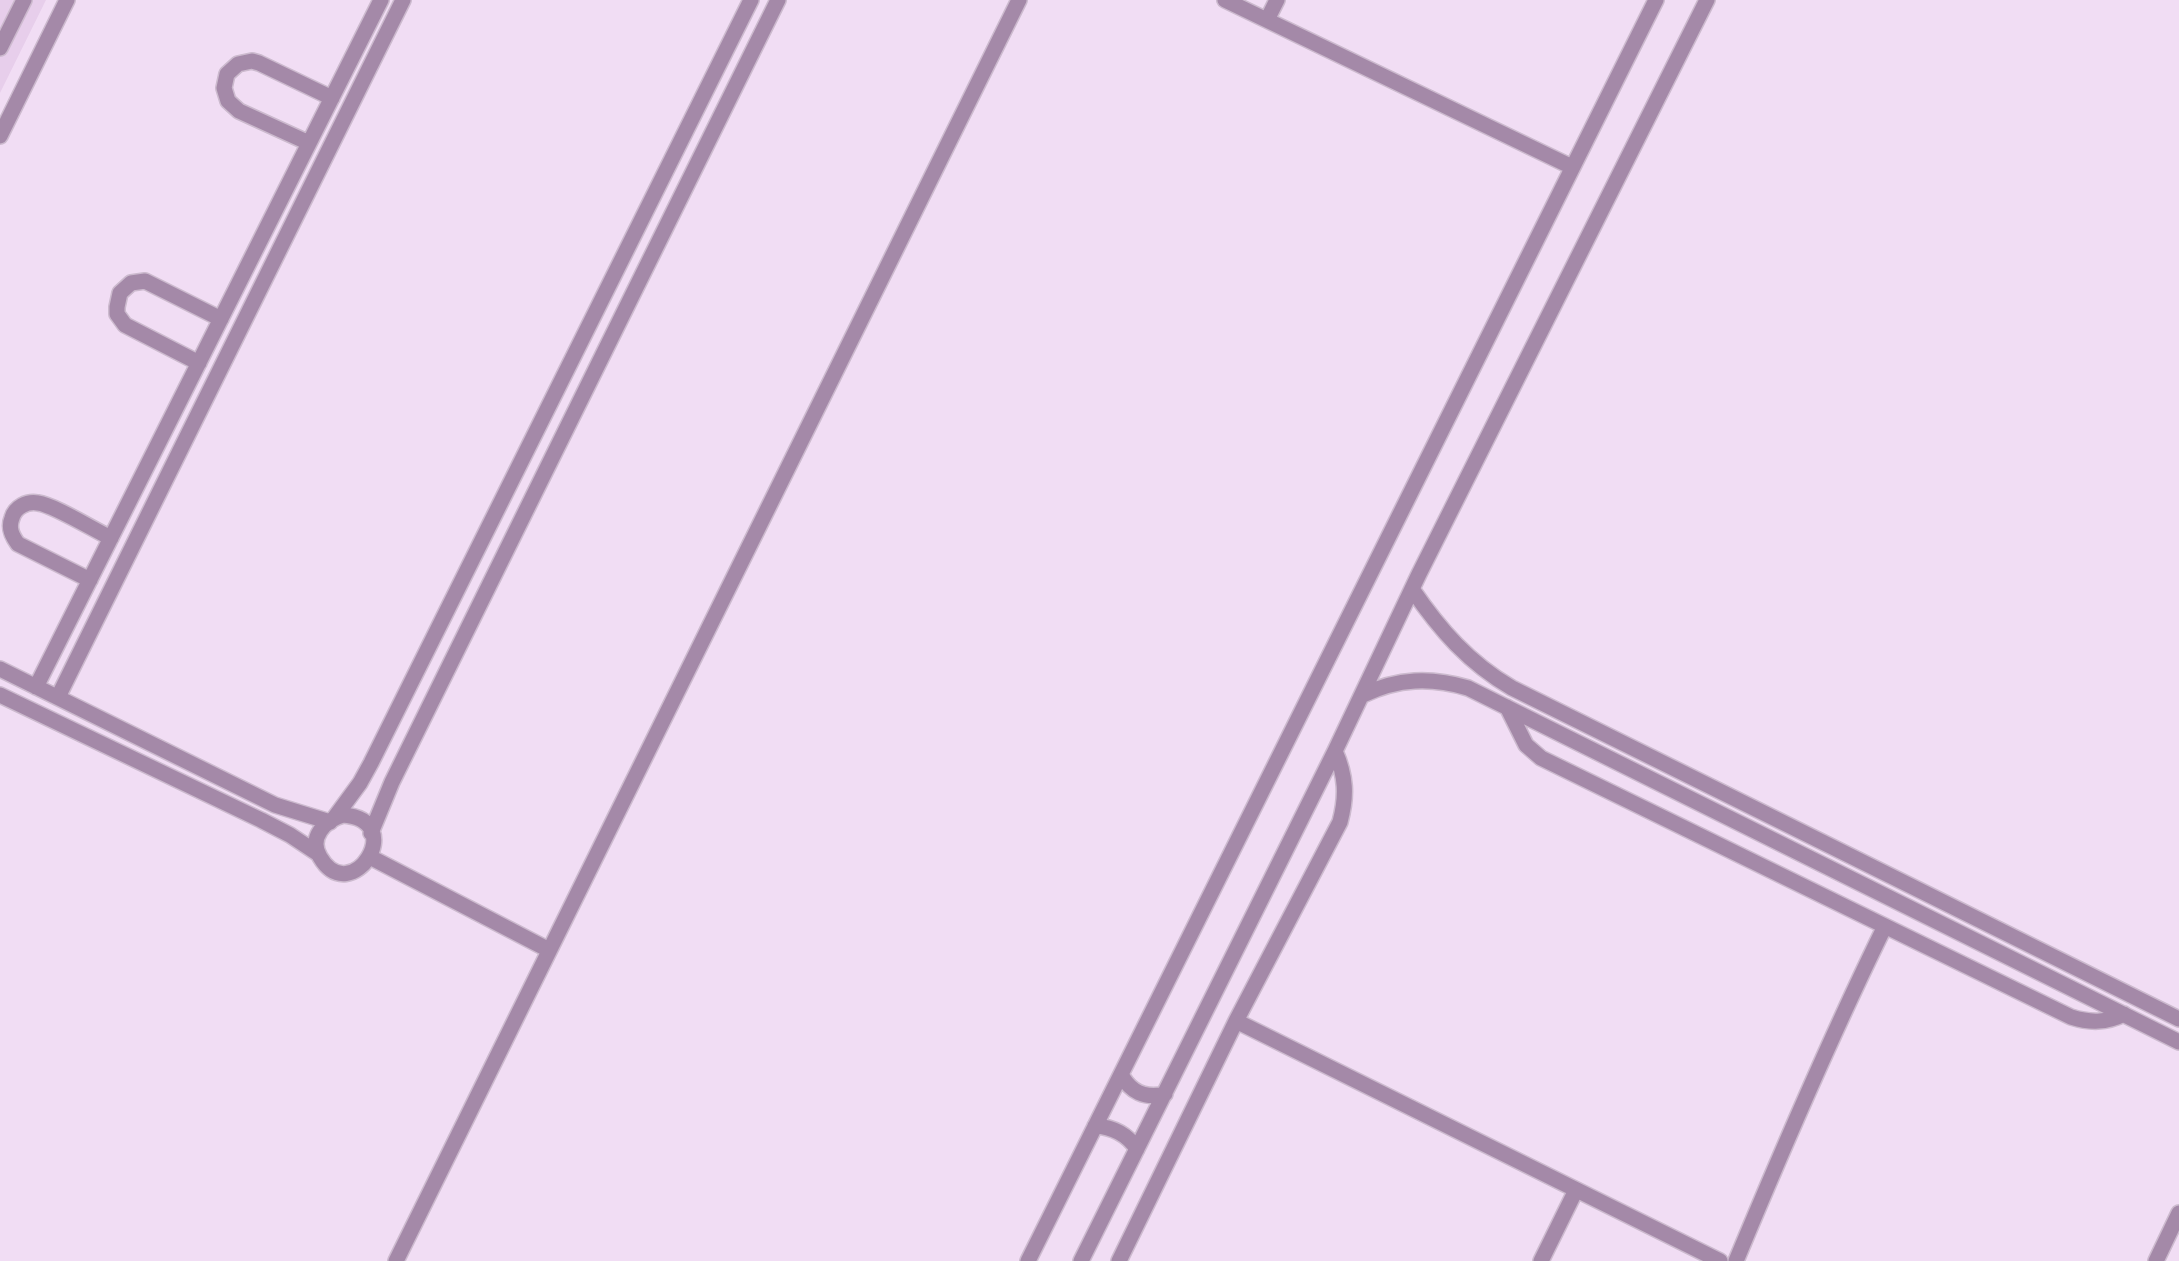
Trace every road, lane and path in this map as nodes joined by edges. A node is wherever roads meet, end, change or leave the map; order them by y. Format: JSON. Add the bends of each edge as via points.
{"nodes":[{"id":1,"x":24,"y":0,"type":"edge"},
{"id":2,"x":67,"y":0,"type":"edge"},
{"id":3,"x":381,"y":0,"type":"edge"},
{"id":4,"x":404,"y":0,"type":"edge"},
{"id":5,"x":751,"y":0,"type":"edge"},
{"id":6,"x":778,"y":0,"type":"edge"},
{"id":7,"x":1019,"y":0,"type":"edge"},
{"id":8,"x":1226,"y":0,"type":"edge"},
{"id":9,"x":1277,"y":0,"type":"edge"},
{"id":10,"x":1656,"y":0,"type":"edge"},
{"id":11,"x":1707,"y":0,"type":"edge"},
{"id":12,"x":1267,"y":20,"type":"junction"},
{"id":13,"x":364,"y":35,"type":"junction"},
{"id":14,"x":382,"y":43,"type":"junction"},
{"id":15,"x":0,"y":48,"type":"edge"},
{"id":16,"x":332,"y":98,"type":"junction"},
{"id":17,"x":0,"y":136,"type":"edge"},
{"id":18,"x":309,"y":143,"type":"junction"},
{"id":19,"x":1572,"y":167,"type":"junction"},
{"id":20,"x":221,"y":319,"type":"junction"},
{"id":21,"x":199,"y":363,"type":"junction"},
{"id":22,"x":111,"y":538,"type":"junction"},
{"id":23,"x":90,"y":580,"type":"junction"},
{"id":24,"x":1412,"y":590,"type":"junction"},
{"id":25,"x":0,"y":669,"type":"edge"},
{"id":26,"x":36,"y":687,"type":"junction"},
{"id":27,"x":0,"y":695,"type":"edge"},
{"id":28,"x":1363,"y":695,"type":"junction"},
{"id":29,"x":58,"y":697,"type":"junction"},
{"id":30,"x":1507,"y":707,"type":"junction"},
{"id":31,"x":1335,"y":751,"type":"junction"},
{"id":32,"x":332,"y":820,"type":"junction"},
{"id":33,"x":371,"y":832,"type":"junction"},
{"id":34,"x":317,"y":853,"type":"junction"},
{"id":35,"x":370,"y":857,"type":"junction"},
{"id":36,"x":1885,"y":926,"type":"junction"},
{"id":37,"x":549,"y":950,"type":"junction"},
{"id":38,"x":2124,"y":1014,"type":"junction"},
{"id":39,"x":2179,"y":1019,"type":"edge"},
{"id":40,"x":1236,"y":1021,"type":"junction"},
{"id":41,"x":2179,"y":1041,"type":"edge"},
{"id":42,"x":1121,"y":1074,"type":"junction"},
{"id":43,"x":1165,"y":1094,"type":"junction"},
{"id":44,"x":1095,"y":1126,"type":"junction"},
{"id":45,"x":1137,"y":1149,"type":"junction"},
{"id":46,"x":1576,"y":1190,"type":"junction"},
{"id":47,"x":2179,"y":1213,"type":"edge"},
{"id":48,"x":396,"y":1261,"type":"edge"},
{"id":49,"x":1028,"y":1261,"type":"edge"},
{"id":50,"x":1081,"y":1261,"type":"edge"},
{"id":51,"x":1119,"y":1261,"type":"edge"},
{"id":52,"x":1541,"y":1261,"type":"edge"},
{"id":53,"x":1720,"y":1261,"type":"edge"},
{"id":54,"x":1736,"y":1261,"type":"edge"},
{"id":55,"x":2156,"y":1261,"type":"edge"}],
"edges":[{"from":1,"to":15,"type":"street"},
{"from":2,"to":17,"type":"street"},
{"from":3,"to":13,"type":"street"},
{"from":4,"to":14,"type":"street"},
{"from":5,"to":32,"type":"street","via":[[371,763]]},
{"from":6,"to":33,"type":"street","via":[[392,782]]},
{"from":7,"to":37,"type":"street"},
{"from":8,"to":12,"type":"street"},
{"from":9,"to":12,"type":"street"},
{"from":10,"to":19,"type":"street"},
{"from":11,"to":24,"type":"street"},
{"from":12,"to":19,"type":"street"},
{"from":13,"to":14,"type":"street"},
{"from":13,"to":16,"type":"street"},
{"from":14,"to":29,"type":"street"},
{"from":16,"to":18,"type":"street"},
{"from":16,"to":18,"type":"street","via":[[252,61],[238,64],[227,74],[225,95],[233,107]]},
{"from":18,"to":20,"type":"street"},
{"from":19,"to":42,"type":"street"},
{"from":20,"to":21,"type":"street"},
{"from":20,"to":21,"type":"street","via":[[145,281],[131,283],[120,293],[117,314],[125,326]]},
{"from":21,"to":22,"type":"street"},
{"from":22,"to":23,"type":"street"},
{"from":22,"to":23,"type":"street","via":[[42,504],[29,502],[13,514],[10,527],[18,544]]},
{"from":23,"to":26,"type":"street"},
{"from":24,"to":28,"type":"street"},
{"from":24,"to":39,"type":"street","via":[[1460,651],[1512,688]]},
{"from":25,"to":26,"type":"street"},
{"from":26,"to":29,"type":"street"},
{"from":27,"to":34,"type":"street","via":[[261,820]]},
{"from":28,"to":30,"type":"street","via":[[1403,681],[1435,681],[1468,688]]},
{"from":28,"to":31,"type":"street"},
{"from":29,"to":32,"type":"street","via":[[275,806]]},
{"from":30,"to":36,"type":"street","via":[[1526,745],[1541,758]]},
{"from":30,"to":38,"type":"street"},
{"from":31,"to":40,"type":"street","via":[[1346,786],[1340,822]]},
{"from":31,"to":43,"type":"street"},
{"from":32,"to":33,"type":"street","via":[[343,815],[357,817]]},
{"from":32,"to":34,"type":"street","via":[[319,831]]},
{"from":33,"to":35,"type":"street","via":[[374,845]]},
{"from":34,"to":35,"type":"street","via":[[332,869],[346,872],[360,868]]},
{"from":35,"to":37,"type":"street"},
{"from":36,"to":38,"type":"street","via":[[2071,1017],[2095,1022]]},
{"from":36,"to":54,"type":"street","via":[[1789,1132]]},
{"from":37,"to":48,"type":"street"},
{"from":38,"to":41,"type":"street"},
{"from":40,"to":46,"type":"street"},
{"from":40,"to":51,"type":"street"},
{"from":42,"to":43,"type":"street","via":[[1137,1093]]},
{"from":42,"to":44,"type":"street"},
{"from":43,"to":45,"type":"street"},
{"from":44,"to":45,"type":"street","via":[[1118,1131]]},
{"from":44,"to":49,"type":"street"},
{"from":45,"to":50,"type":"street"},
{"from":46,"to":52,"type":"street"},
{"from":46,"to":53,"type":"street"},
{"from":47,"to":55,"type":"street"}]}
